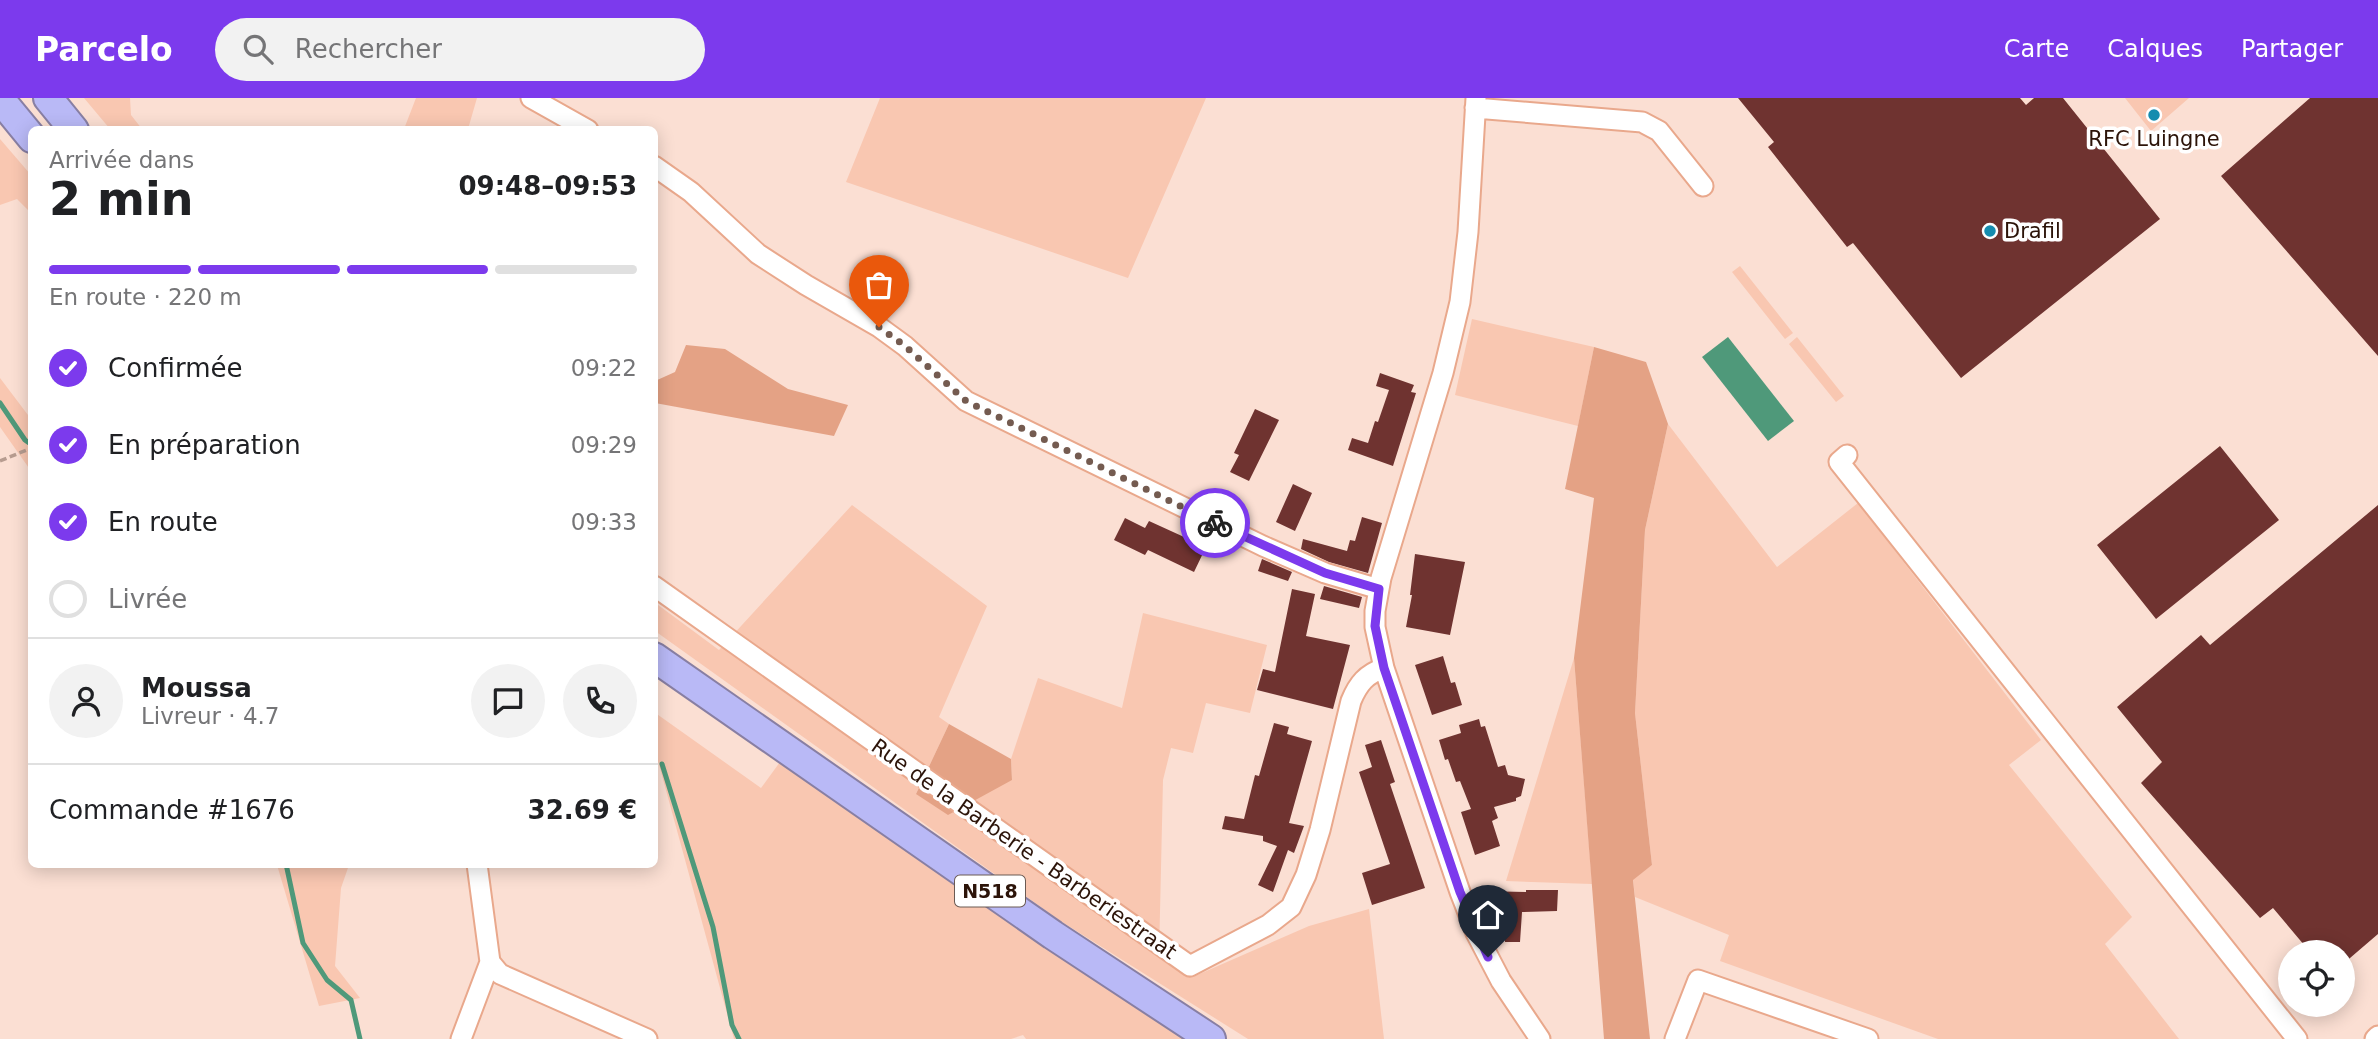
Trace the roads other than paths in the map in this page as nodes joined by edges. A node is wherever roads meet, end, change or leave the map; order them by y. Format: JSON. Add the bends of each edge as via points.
{"nodes":[{"id":1,"x":48,"y":98,"type":"edge"},
{"id":2,"x":531,"y":98,"type":"edge"},
{"id":3,"x":0,"y":99,"type":"edge"},
{"id":4,"x":1475,"y":103,"type":"edge"},
{"id":5,"x":71,"y":126,"type":"edge"},
{"id":6,"x":581,"y":126,"type":"edge"},
{"id":7,"x":28,"y":133,"type":"edge"},
{"id":8,"x":658,"y":169,"type":"edge"},
{"id":9,"x":1703,"y":186,"type":"dead end"},
{"id":10,"x":1847,"y":455,"type":"dead end"},
{"id":11,"x":658,"y":589,"type":"edge"},
{"id":12,"x":1379,"y":589,"type":"junction"},
{"id":13,"x":658,"y":660,"type":"edge"},
{"id":14,"x":1384,"y":668,"type":"junction"},
{"id":15,"x":658,"y":677,"type":"edge"},
{"id":16,"x":773,"y":739,"type":"junction"},
{"id":17,"x":478,"y":868,"type":"edge"},
{"id":18,"x":490,"y":962,"type":"junction"},
{"id":19,"x":461,"y":1039,"type":"edge"},
{"id":20,"x":647,"y":1039,"type":"edge"},
{"id":21,"x":1211,"y":1039,"type":"edge"},
{"id":22,"x":1540,"y":1039,"type":"edge"},
{"id":23,"x":1675,"y":1039,"type":"edge"},
{"id":24,"x":1868,"y":1039,"type":"edge"},
{"id":25,"x":2297,"y":1039,"type":"edge"}],
"edges":[{"from":1,"to":5,"type":"highway"},
{"from":2,"to":6,"type":"street"},
{"from":3,"to":7,"type":"highway"},
{"from":4,"to":9,"type":"street","via":[[1642,122],[1659,131]]},
{"from":4,"to":12,"type":"street","via":[[1460,302],[1440,386]]},
{"from":8,"to":12,"type":"street","via":[[691,192],[758,254],[879,327],[966,401],[1263,546],[1325,573]]},
{"from":10,"to":25,"type":"street","via":[[1839,462]]},
{"from":11,"to":14,"type":"street","name":"Rue de la Barberie - Barberiestraat","via":[[1190,966],[1268,925],[1291,907],[1320,830],[1351,701],[1365,677]]},
{"from":12,"to":14,"type":"street","via":[[1375,626]]},
{"from":13,"to":16,"type":"highway","number":"N518"},
{"from":14,"to":22,"type":"street","via":[[1476,933]]},
{"from":15,"to":16,"type":"highway","number":"N518"},
{"from":16,"to":21,"type":"highway","number":"N518"},
{"from":17,"to":18,"type":"street"},
{"from":18,"to":19,"type":"street"},
{"from":18,"to":20,"type":"street","via":[[500,974]]},
{"from":23,"to":24,"type":"street","via":[[1698,980]]}]}
